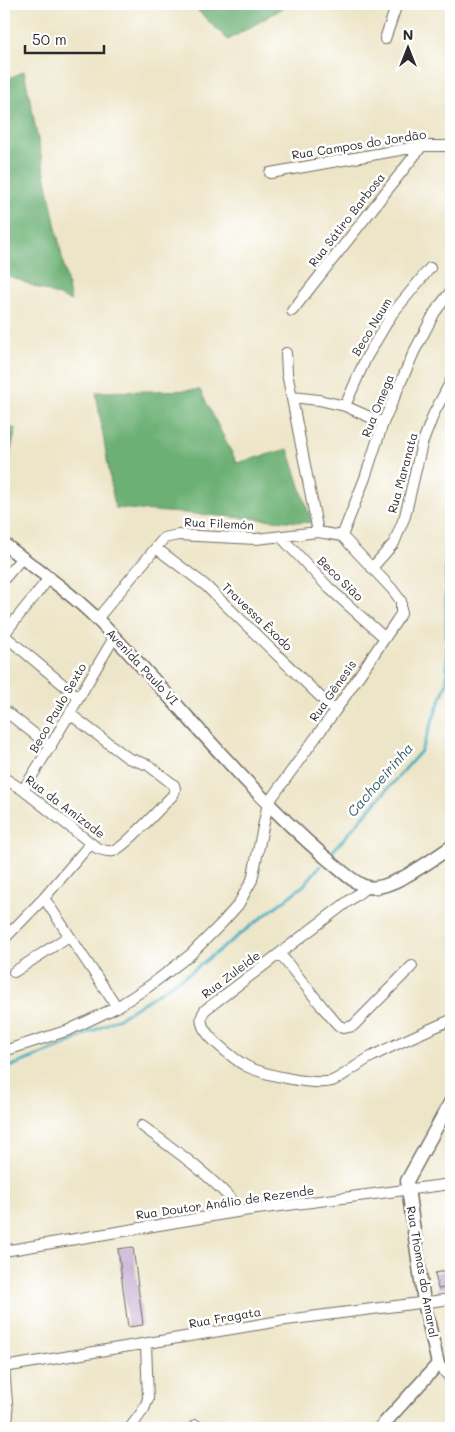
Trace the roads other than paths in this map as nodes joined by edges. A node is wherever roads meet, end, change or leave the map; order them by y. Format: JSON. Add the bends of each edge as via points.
{"nodes":[{"id":1,"x":397,"y":4,"type":"edge"},
{"id":2,"x":386,"y":39,"type":"dead end"},
{"id":3,"x":422,"y":146,"type":"junction"},
{"id":4,"x":451,"y":146,"type":"edge"},
{"id":5,"x":270,"y":173,"type":"dead end"},
{"id":6,"x":430,"y":268,"type":"dead end"},
{"id":7,"x":451,"y":292,"type":"edge"},
{"id":8,"x":292,"y":310,"type":"dead end"},
{"id":9,"x":286,"y":353,"type":"dead end"},
{"id":10,"x":451,"y":381,"type":"edge"},
{"id":11,"x":292,"y":397,"type":"junction"},
{"id":12,"x":345,"y":406,"type":"junction"},
{"id":13,"x":383,"y":423,"type":"junction"},
{"id":14,"x":318,"y":532,"type":"junction"},
{"id":15,"x":342,"y":536,"type":"junction"},
{"id":16,"x":281,"y":537,"type":"junction"},
{"id":17,"x":4,"y":544,"type":"edge"},
{"id":18,"x":156,"y":548,"type":"junction"},
{"id":19,"x":22,"y":558,"type":"junction"},
{"id":20,"x":372,"y":568,"type":"junction"},
{"id":21,"x":50,"y":577,"type":"junction"},
{"id":22,"x":4,"y":580,"type":"edge"},
{"id":23,"x":97,"y":619,"type":"junction"},
{"id":24,"x":4,"y":634,"type":"edge"},
{"id":25,"x":114,"y":638,"type":"junction"},
{"id":26,"x":385,"y":638,"type":"junction"},
{"id":27,"x":78,"y":697,"type":"junction"},
{"id":28,"x":4,"y":710,"type":"edge"},
{"id":29,"x":335,"y":711,"type":"junction"},
{"id":30,"x":70,"y":714,"type":"junction"},
{"id":31,"x":51,"y":747,"type":"junction"},
{"id":32,"x":4,"y":778,"type":"edge"},
{"id":33,"x":23,"y":790,"type":"junction"},
{"id":34,"x":268,"y":803,"type":"junction"},
{"id":35,"x":91,"y":843,"type":"junction"},
{"id":36,"x":451,"y":847,"type":"edge"},
{"id":37,"x":367,"y":887,"type":"junction"},
{"id":38,"x":44,"y":898,"type":"junction"},
{"id":39,"x":68,"y":936,"type":"junction"},
{"id":40,"x":4,"y":939,"type":"edge"},
{"id":41,"x":280,"y":954,"type":"junction"},
{"id":42,"x":412,"y":966,"type":"dead end"},
{"id":43,"x":14,"y":972,"type":"dead end"},
{"id":44,"x":117,"y":1007,"type":"junction"},
{"id":45,"x":451,"y":1020,"type":"edge"},
{"id":46,"x":4,"y":1052,"type":"edge"},
{"id":47,"x":451,"y":1101,"type":"edge"},
{"id":48,"x":142,"y":1126,"type":"dead end"},
{"id":49,"x":451,"y":1184,"type":"edge"},
{"id":50,"x":408,"y":1190,"type":"junction"},
{"id":51,"x":242,"y":1211,"type":"junction"},
{"id":52,"x":4,"y":1251,"type":"edge"},
{"id":53,"x":451,"y":1299,"type":"edge"},
{"id":54,"x":424,"y":1302,"type":"junction"},
{"id":55,"x":146,"y":1344,"type":"junction"},
{"id":56,"x":438,"y":1364,"type":"junction"},
{"id":57,"x":4,"y":1367,"type":"edge"},
{"id":58,"x":451,"y":1379,"type":"edge"},
{"id":59,"x":4,"y":1426,"type":"edge"},
{"id":60,"x":130,"y":1428,"type":"edge"},
{"id":61,"x":380,"y":1428,"type":"edge"}],
"edges":[{"from":1,"to":2,"type":"street"},
{"from":3,"to":4,"type":"street","name":"Rua Campos do Jordão"},
{"from":3,"to":5,"type":"street","name":"Rua Campos do Jordão"},
{"from":3,"to":8,"type":"street","name":"Rua Sátiro Barbosa"},
{"from":6,"to":12,"type":"street","name":"Beco Naum","via":[[392,314],[366,358]]},
{"from":7,"to":13,"type":"street","name":"Rua Omega","via":[[435,312],[414,352]]},
{"from":9,"to":11,"type":"street"},
{"from":10,"to":20,"type":"street","name":"Rua Maranata","via":[[422,444],[405,516],[394,543]]},
{"from":11,"to":12,"type":"street"},
{"from":11,"to":14,"type":"street"},
{"from":12,"to":13,"type":"street"},
{"from":13,"to":15,"type":"street","name":"Rua Omega"},
{"from":14,"to":15,"type":"street","name":"Rua Filemón"},
{"from":14,"to":16,"type":"street","name":"Rua Filemón"},
{"from":15,"to":20,"type":"street"},
{"from":16,"to":18,"type":"street","name":"Rua Filemón","via":[[178,535],[164,538]]},
{"from":16,"to":26,"type":"street","name":"Beco Sião","via":[[329,588]]},
{"from":17,"to":19,"type":"street","name":"Avenida Paulo VI"},
{"from":18,"to":23,"type":"street","name":"Rua Filemón"},
{"from":18,"to":29,"type":"street","name":"Travessa Êxodo","via":[[205,585]]},
{"from":19,"to":21,"type":"street","name":"Avenida Paulo VI"},
{"from":19,"to":22,"type":"street"},
{"from":20,"to":26,"type":"street","name":"Rua Gênesis","via":[[401,601],[400,614]]},
{"from":21,"to":23,"type":"street","name":"Avenida Paulo VI"},
{"from":21,"to":24,"type":"street"},
{"from":23,"to":25,"type":"street","name":"Avenida Paulo VI"},
{"from":24,"to":27,"type":"street"},
{"from":25,"to":27,"type":"street","name":"Beco Paulo Sexto"},
{"from":25,"to":34,"type":"street","name":"Avenida Paulo VI"},
{"from":26,"to":29,"type":"street","name":"Rua Gênesis"},
{"from":27,"to":30,"type":"street","name":"Beco Paulo Sexto"},
{"from":28,"to":31,"type":"street"},
{"from":29,"to":34,"type":"street","name":"Rua Gênesis"},
{"from":30,"to":31,"type":"street","name":"Beco Paulo Sexto"},
{"from":30,"to":35,"type":"street","name":"Rua da Amizade","via":[[128,758],[148,765],[172,782],[175,789],[173,795],[116,851],[98,848]]},
{"from":31,"to":33,"type":"street","name":"Beco Paulo Sexto"},
{"from":32,"to":33,"type":"street","name":"Rua da Amizade"},
{"from":33,"to":35,"type":"street","name":"Rua da Amizade"},
{"from":34,"to":37,"type":"street","name":"Avenida Paulo VI","via":[[347,875]]},
{"from":34,"to":44,"type":"street","via":[[252,880],[238,905],[190,955]]},
{"from":35,"to":38,"type":"street"},
{"from":36,"to":37,"type":"street","via":[[392,883]]},
{"from":37,"to":41,"type":"street","name":"Rua Zuleide"},
{"from":38,"to":39,"type":"street"},
{"from":38,"to":40,"type":"street"},
{"from":39,"to":43,"type":"street"},
{"from":39,"to":44,"type":"street"},
{"from":41,"to":42,"type":"street","via":[[343,1028],[353,1026]]},
{"from":41,"to":45,"type":"street","name":"Rua Zuleide","via":[[201,1014],[201,1023],[211,1038],[245,1066],[294,1080],[329,1082],[369,1058]]},
{"from":44,"to":46,"type":"street","via":[[69,1030]]},
{"from":47,"to":50,"type":"street","via":[[406,1181]]},
{"from":48,"to":51,"type":"street","via":[[197,1166]]},
{"from":49,"to":50,"type":"street","name":"Rua Doutor Análio de Rezende"},
{"from":50,"to":51,"type":"street","name":"Rua Doutor Análio de Rezende"},
{"from":50,"to":54,"type":"street","name":"Rua Thomas do Amaral"},
{"from":51,"to":52,"type":"street","name":"Rua Doutor Análio de Rezende"},
{"from":53,"to":54,"type":"street","name":"Rua Fragata"},
{"from":54,"to":55,"type":"street","name":"Rua Fragata","via":[[286,1320]]},
{"from":54,"to":56,"type":"street","name":"Rua Thomas do Amaral"},
{"from":55,"to":57,"type":"street","name":"Rua Fragata"},
{"from":55,"to":60,"type":"street","via":[[148,1399]]},
{"from":56,"to":58,"type":"street","name":"Rua Thomas do Amaral"},
{"from":56,"to":61,"type":"street"},
{"from":57,"to":59,"type":"street","via":[[8,1415]]}]}
